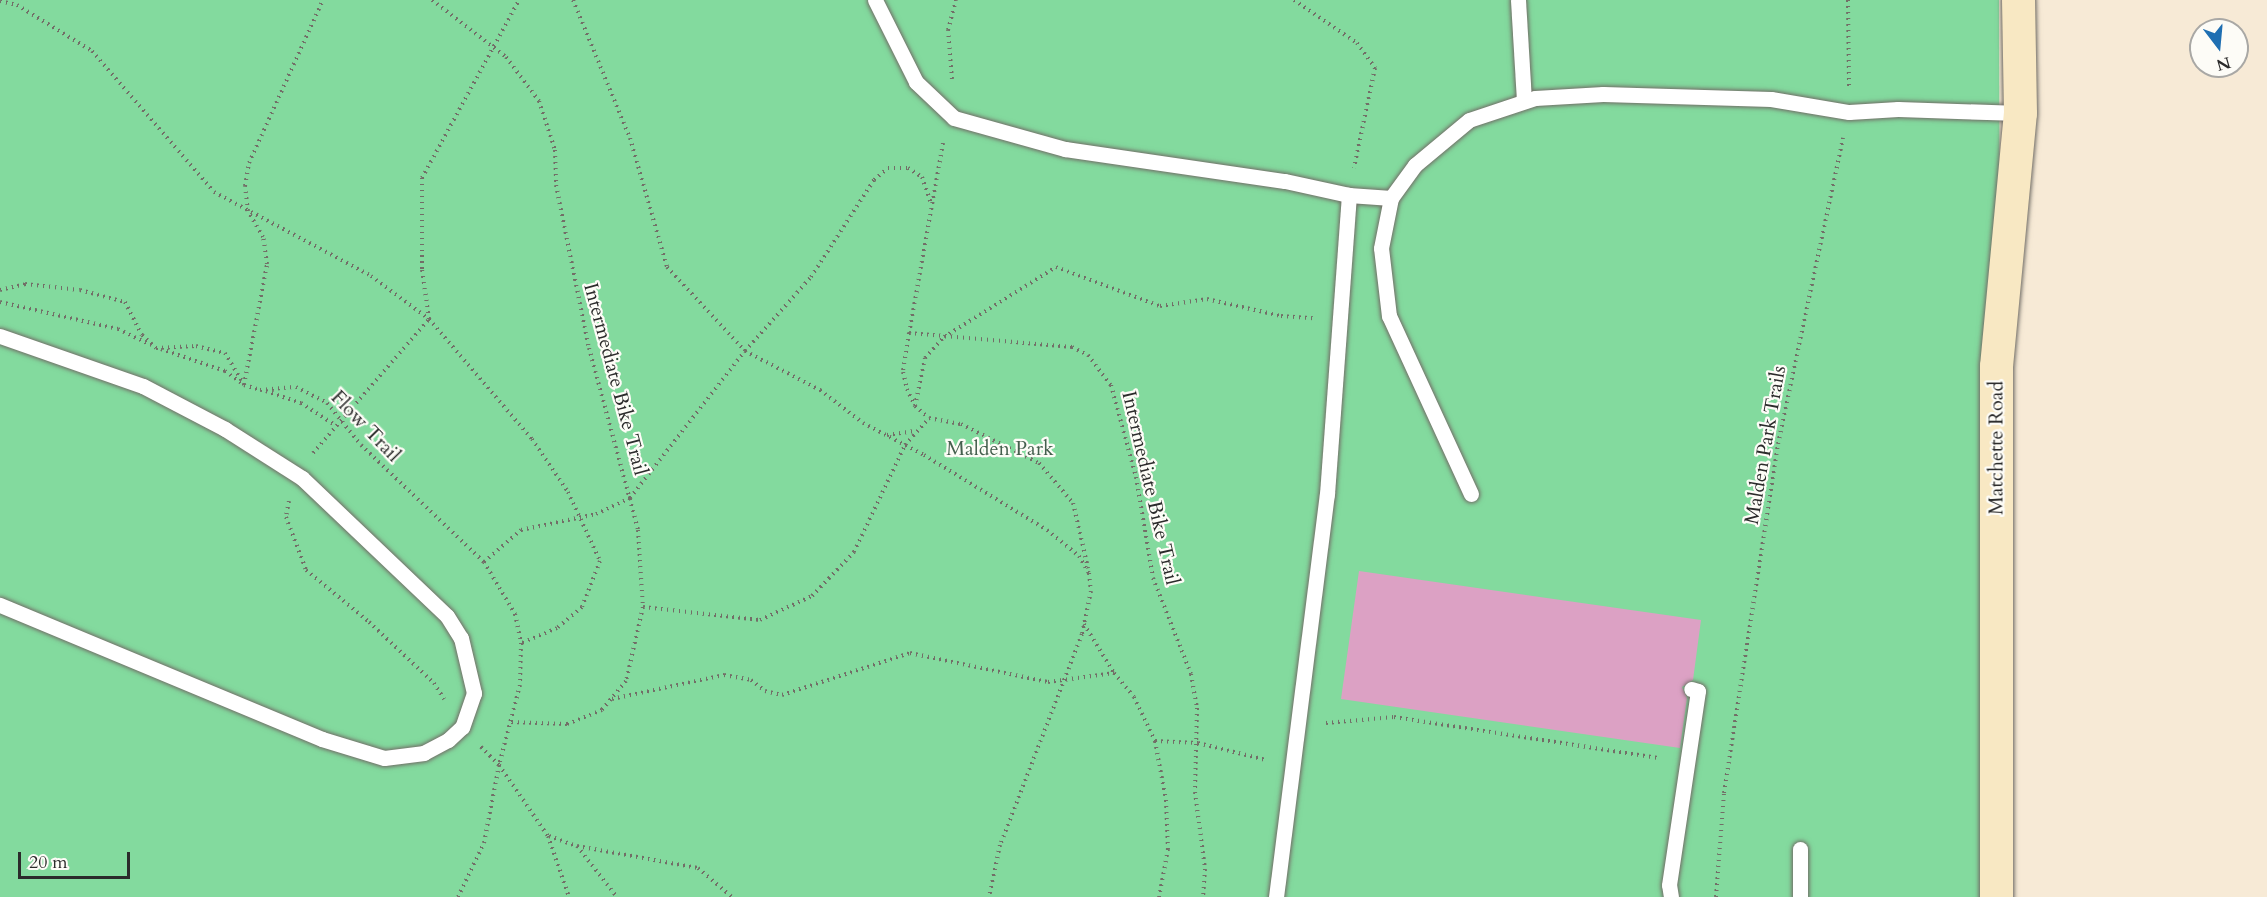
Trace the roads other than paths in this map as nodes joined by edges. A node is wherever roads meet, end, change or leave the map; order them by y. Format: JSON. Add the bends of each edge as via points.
{"nodes":[{"id":1,"x":875,"y":0,"type":"edge"},
{"id":2,"x":1518,"y":0,"type":"edge"},
{"id":3,"x":2018,"y":0,"type":"edge"},
{"id":4,"x":1524,"y":101,"type":"junction"},
{"id":5,"x":2020,"y":113,"type":"junction"},
{"id":6,"x":1349,"y":195,"type":"junction"},
{"id":7,"x":1391,"y":198,"type":"junction"},
{"id":8,"x":0,"y":336,"type":"edge"},
{"id":9,"x":1472,"y":494,"type":"dead end"},
{"id":10,"x":0,"y":605,"type":"edge"},
{"id":11,"x":1691,"y":689,"type":"dead end"},
{"id":12,"x":1800,"y":849,"type":"dead end"},
{"id":13,"x":1276,"y":897,"type":"edge"},
{"id":14,"x":1671,"y":897,"type":"edge"},
{"id":15,"x":1800,"y":897,"type":"edge"},
{"id":16,"x":1996,"y":897,"type":"edge"}],
"edges":[{"from":1,"to":6,"type":"lane","via":[[916,82],[954,118],[1065,149],[1286,181]]},
{"from":2,"to":4,"type":"lane"},
{"from":3,"to":5,"type":"main road","name":"Matchette Road"},
{"from":4,"to":5,"type":"lane","via":[[1603,94],[1771,99],[1849,112],[1898,109]]},
{"from":4,"to":7,"type":"lane","via":[[1469,120],[1415,165]]},
{"from":5,"to":16,"type":"main road","name":"Matchette Road","via":[[1996,366]]},
{"from":6,"to":7,"type":"lane"},
{"from":6,"to":13,"type":"lane","via":[[1327,494]]},
{"from":7,"to":9,"type":"lane","via":[[1381,248],[1389,316]]},
{"from":8,"to":10,"type":"lane","via":[[143,386],[225,429],[296,474],[382,550],[447,616],[461,638],[474,693],[462,727],[424,753],[384,758],[322,739]]},
{"from":11,"to":14,"type":"lane","via":[[1698,691],[1669,885]]},
{"from":12,"to":15,"type":"lane"}]}
